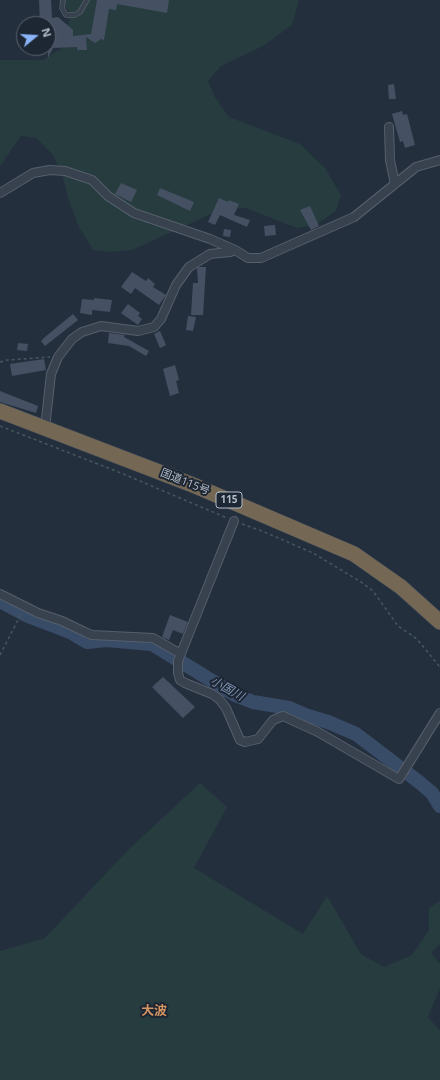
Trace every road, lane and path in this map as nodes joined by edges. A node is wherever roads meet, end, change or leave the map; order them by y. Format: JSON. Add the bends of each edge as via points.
{"nodes":[{"id":1,"x":62,"y":0,"type":"edge"},
{"id":2,"x":87,"y":0,"type":"edge"},
{"id":3,"x":389,"y":128,"type":"dead end"},
{"id":4,"x":440,"y":160,"type":"edge"},
{"id":5,"x":395,"y":184,"type":"junction"},
{"id":6,"x":0,"y":193,"type":"edge"},
{"id":7,"x":235,"y":250,"type":"junction"},
{"id":8,"x":57,"y":360,"type":"junction"},
{"id":9,"x":0,"y":362,"type":"edge"},
{"id":10,"x":0,"y":411,"type":"edge"},
{"id":11,"x":44,"y":428,"type":"junction"},
{"id":12,"x":234,"y":521,"type":"dead end"},
{"id":13,"x":0,"y":594,"type":"edge"},
{"id":14,"x":25,"y":607,"type":"junction"},
{"id":15,"x":440,"y":622,"type":"edge"},
{"id":16,"x":181,"y":654,"type":"junction"},
{"id":17,"x":0,"y":655,"type":"edge"},
{"id":18,"x":440,"y":713,"type":"edge"}],
"edges":[{"from":1,"to":2,"type":"lane","via":[[62,8],[66,15],[80,12]]},
{"from":3,"to":5,"type":"street","via":[[390,160]]},
{"from":4,"to":5,"type":"street","via":[[416,167]]},
{"from":5,"to":7,"type":"street","via":[[354,217],[266,256],[248,258]]},
{"from":6,"to":7,"type":"street","via":[[33,173],[65,171],[92,180],[108,196],[134,213]]},
{"from":7,"to":8,"type":"street","via":[[210,254],[189,267],[176,285],[161,319],[154,327],[138,331],[107,326],[87,329],[72,339]]},
{"from":8,"to":9,"type":"path","via":[[44,356]]},
{"from":8,"to":11,"type":"street","via":[[51,374]]},
{"from":10,"to":11,"type":"highway","name":"国道115号","number":"115"},
{"from":11,"to":15,"type":"highway","name":"国道115号","number":"115","via":[[193,485],[354,554],[401,587]]},
{"from":12,"to":16,"type":"street"},
{"from":13,"to":14,"type":"street"},
{"from":14,"to":16,"type":"street","via":[[92,635],[153,638]]},
{"from":14,"to":17,"type":"path"},
{"from":16,"to":18,"type":"street","via":[[178,668],[180,680],[219,699],[226,708],[240,740],[245,742],[258,739],[274,720],[283,716],[318,732],[397,779]]}]}
